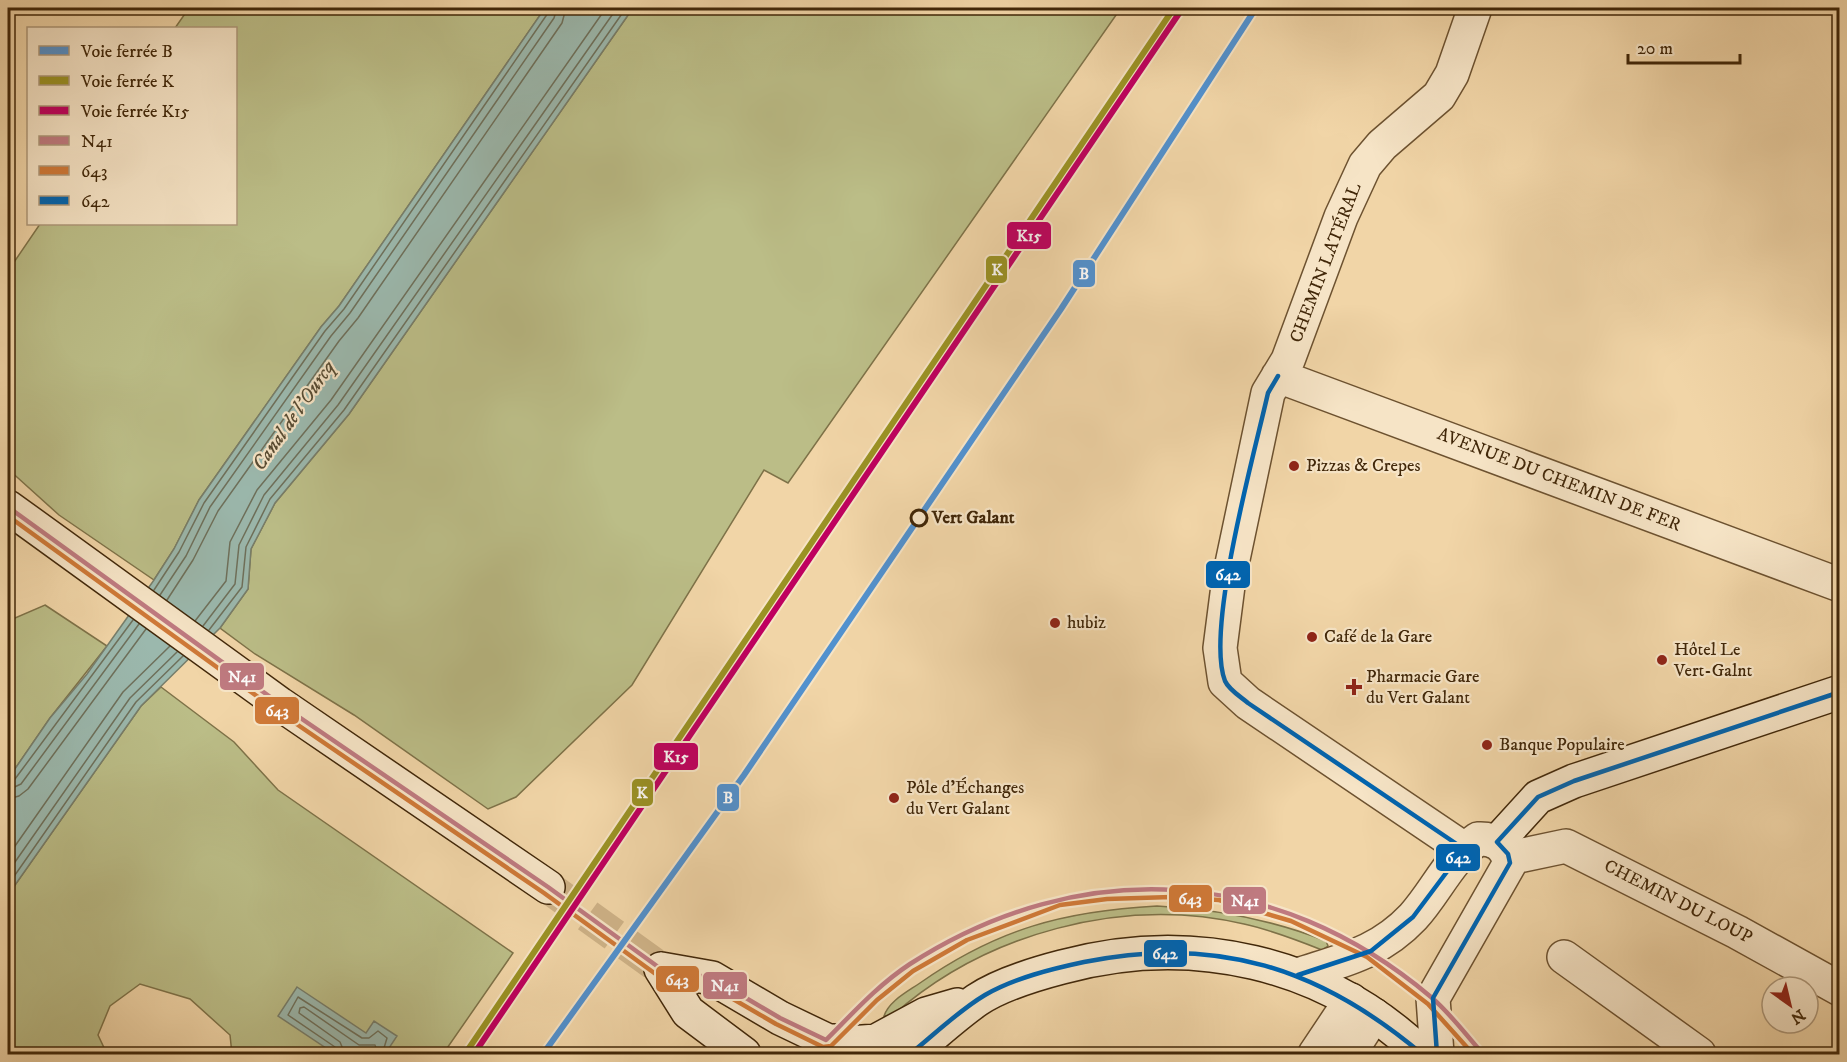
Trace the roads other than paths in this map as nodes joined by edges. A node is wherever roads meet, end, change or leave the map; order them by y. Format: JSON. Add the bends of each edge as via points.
{"nodes":[{"id":1,"x":1475,"y":8,"type":"edge"},
{"id":2,"x":1278,"y":376,"type":"junction"},
{"id":3,"x":8,"y":507,"type":"edge"},
{"id":4,"x":1839,"y":585,"type":"edge"},
{"id":5,"x":1839,"y":692,"type":"edge"},
{"id":6,"x":1464,"y":849,"type":"junction"},
{"id":7,"x":1503,"y":850,"type":"junction"},
{"id":8,"x":548,"y":887,"type":"tunnel mouth"},
{"id":9,"x":1564,"y":957,"type":"dead end"},
{"id":10,"x":1298,"y":975,"type":"junction"},
{"id":11,"x":1839,"y":989,"type":"edge"},
{"id":12,"x":978,"y":999,"type":"junction"},
{"id":13,"x":1362,"y":1008,"type":"junction"},
{"id":14,"x":744,"y":1054,"type":"edge"},
{"id":15,"x":910,"y":1054,"type":"edge"},
{"id":16,"x":1315,"y":1054,"type":"edge"},
{"id":17,"x":1349,"y":1054,"type":"edge"},
{"id":18,"x":1422,"y":1054,"type":"edge"},
{"id":19,"x":1437,"y":1054,"type":"edge"},
{"id":20,"x":1699,"y":1054,"type":"edge"}],
"edges":[{"from":1,"to":2,"type":"street","name":"CHEMIN LATÉRAL","via":[[1452,74],[1439,96],[1382,145],[1365,165],[1341,217],[1299,334]]},
{"from":2,"to":4,"type":"street","name":"AVENUE DU CHEMIN DE FER"},
{"from":2,"to":6,"type":"street","name":"CHEMIN LATÉRAL","via":[[1268,393],[1229,578],[1220,648],[1225,682],[1248,702]]},
{"from":3,"to":8,"type":"street","via":[[280,704]]},
{"from":5,"to":7,"type":"street","via":[[1574,781],[1538,797]]},
{"from":6,"to":7,"type":"street","name":"CHEMIN DU LOUP","via":[[1478,839]]},
{"from":6,"to":10,"type":"street","via":[[1413,917],[1371,951]]},
{"from":7,"to":11,"type":"street","name":"CHEMIN DU LOUP","via":[[1566,846],[1737,932]]},
{"from":7,"to":19,"type":"street","via":[[1510,863],[1433,998]]},
{"from":9,"to":20,"type":"street"},
{"from":10,"to":12,"type":"street","via":[[1234,957],[1168,950],[1102,956],[1039,973]]},
{"from":10,"to":13,"type":"street"},
{"from":12,"to":14,"type":"street","via":[[926,1014],[876,1041],[850,1043],[826,1040],[712,978],[660,969],[688,1012]]},
{"from":12,"to":15,"type":"street"},
{"from":13,"to":16,"type":"street"},
{"from":13,"to":17,"type":"street"},
{"from":13,"to":18,"type":"street"}]}
